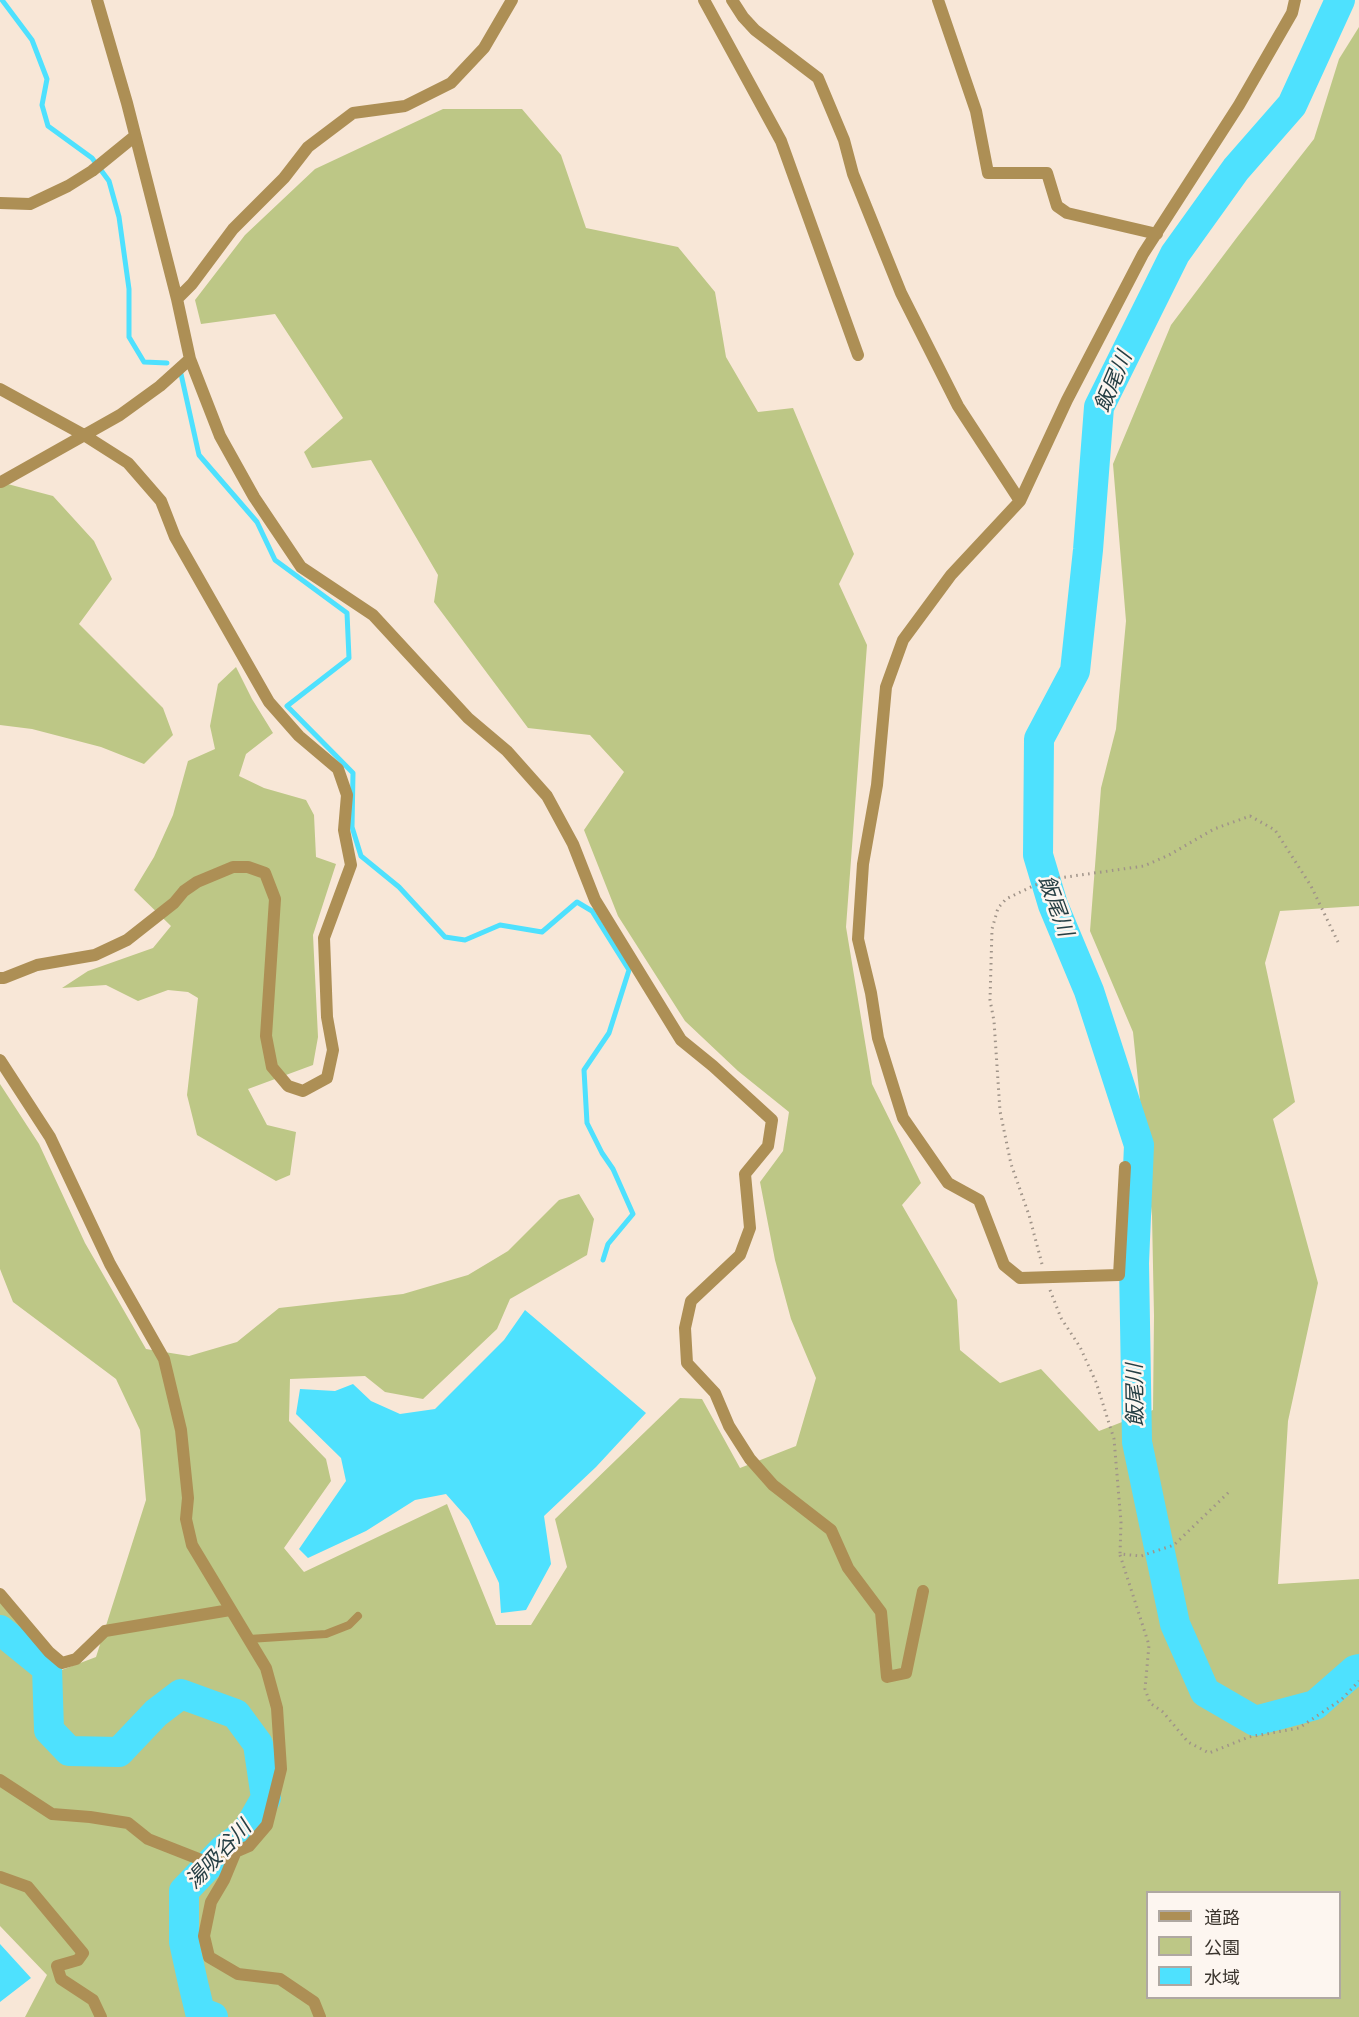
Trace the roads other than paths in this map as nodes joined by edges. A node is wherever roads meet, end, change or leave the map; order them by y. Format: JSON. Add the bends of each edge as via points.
{"nodes":[{"id":1,"x":97,"y":0,"type":"edge"},
{"id":2,"x":512,"y":0,"type":"edge"},
{"id":3,"x":704,"y":0,"type":"edge"},
{"id":4,"x":732,"y":0,"type":"edge"},
{"id":5,"x":938,"y":0,"type":"edge"},
{"id":6,"x":1295,"y":0,"type":"edge"},
{"id":7,"x":135,"y":136,"type":"junction"},
{"id":8,"x":0,"y":203,"type":"edge"},
{"id":9,"x":1157,"y":234,"type":"junction"},
{"id":10,"x":177,"y":299,"type":"junction"},
{"id":11,"x":858,"y":355,"type":"dead end"},
{"id":12,"x":190,"y":359,"type":"junction"},
{"id":13,"x":0,"y":389,"type":"edge"},
{"id":14,"x":84,"y":435,"type":"junction"},
{"id":15,"x":1,"y":482,"type":"edge"},
{"id":16,"x":1020,"y":501,"type":"junction"},
{"id":17,"x":0,"y":978,"type":"edge"},
{"id":18,"x":0,"y":1060,"type":"edge"},
{"id":19,"x":1125,"y":1167,"type":"dead end"},
{"id":20,"x":923,"y":1591,"type":"dead end"},
{"id":21,"x":0,"y":1594,"type":"edge"},
{"id":22,"x":230,"y":1610,"type":"junction"},
{"id":23,"x":358,"y":1616,"type":"dead end"},
{"id":24,"x":249,"y":1640,"type":"junction"},
{"id":25,"x":0,"y":1780,"type":"edge"},
{"id":26,"x":231,"y":1854,"type":"junction"},
{"id":27,"x":0,"y":1877,"type":"edge"},
{"id":28,"x":101,"y":2017,"type":"edge"},
{"id":29,"x":320,"y":2017,"type":"edge"}],
"edges":[{"from":1,"to":7,"type":"street"},
{"from":2,"to":10,"type":"street","via":[[484,48],[451,83],[405,106],[353,113],[308,147],[284,178],[233,229]]},
{"from":3,"to":11,"type":"street","via":[[781,141]]},
{"from":4,"to":16,"type":"street","via":[[755,30],[818,78],[901,294],[958,406]]},
{"from":5,"to":9,"type":"street","via":[[976,111],[988,173],[1047,173],[1057,206],[1067,213]]},
{"from":6,"to":9,"type":"street","via":[[1292,13],[1239,105]]},
{"from":7,"to":8,"type":"street","via":[[68,186],[30,204]]},
{"from":7,"to":10,"type":"street"},
{"from":9,"to":16,"type":"street","via":[[1067,400]]},
{"from":10,"to":12,"type":"street"},
{"from":12,"to":14,"type":"street","via":[[120,415]]},
{"from":12,"to":20,"type":"street","via":[[220,436],[254,497],[301,567],[373,615],[547,796],[573,844],[594,900],[681,1040],[772,1120],[768,1146],[745,1174],[750,1228],[740,1255],[691,1301],[685,1328],[687,1363],[715,1393],[729,1426],[750,1459],[773,1485],[831,1530],[848,1568],[881,1612],[887,1677],[906,1673]]},
{"from":13,"to":14,"type":"street"},
{"from":14,"to":15,"type":"street"},
{"from":14,"to":17,"type":"street","via":[[128,463],[161,501],[175,537],[269,702],[298,736],[338,769],[347,795],[344,830],[351,865],[324,938],[327,1017],[333,1050],[327,1078],[303,1091],[288,1086],[272,1067],[266,1036],[275,899],[266,873],[248,867],[233,867],[197,882],[127,940],[95,956],[37,965]]},
{"from":16,"to":19,"type":"street","via":[[951,575],[903,640],[886,687],[877,785],[863,864],[858,939],[878,1038],[903,1118],[948,1183],[979,1200],[1004,1265],[1020,1278],[1119,1275]]},
{"from":18,"to":22,"type":"street","via":[[50,1137],[110,1264],[164,1359],[181,1430],[188,1498],[186,1520],[192,1545]]},
{"from":21,"to":22,"type":"street","via":[[62,1663],[75,1659],[105,1630]]},
{"from":22,"to":24,"type":"street"},
{"from":23,"to":24,"type":"lane","via":[[349,1625],[326,1634]]},
{"from":24,"to":26,"type":"street","via":[[266,1668],[274,1698],[281,1769],[267,1825],[249,1846]]},
{"from":25,"to":26,"type":"street","via":[[52,1815],[128,1823],[148,1839],[204,1861]]},
{"from":26,"to":29,"type":"street","via":[[224,1880],[211,1902],[204,1936],[209,1958],[238,1974],[280,1979],[314,2002]]},
{"from":27,"to":28,"type":"street","via":[[28,1887],[82,1953],[78,1960],[57,1966],[61,1979],[93,2000]]}]}
